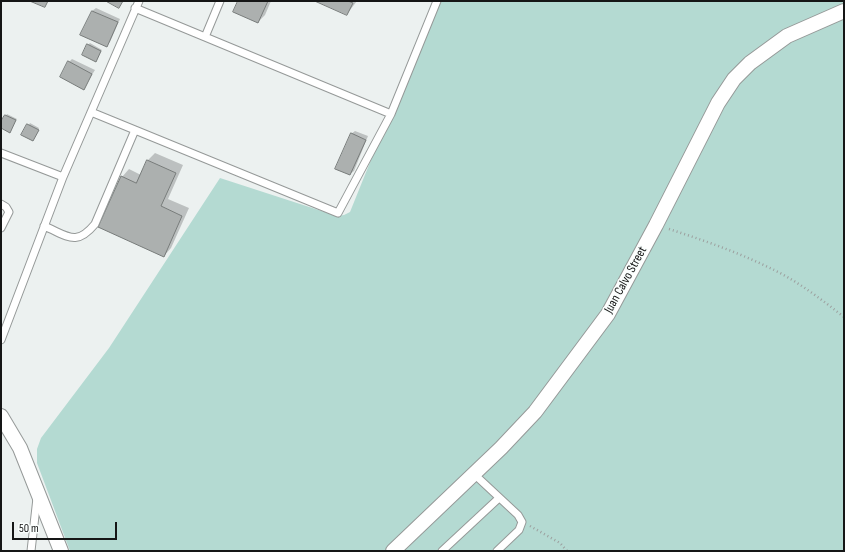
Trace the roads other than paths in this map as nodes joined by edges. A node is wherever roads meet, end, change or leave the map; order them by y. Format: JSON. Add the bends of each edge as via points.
{"nodes":[{"id":1,"x":220,"y":1,"type":"edge"},
{"id":2,"x":437,"y":1,"type":"edge"},
{"id":3,"x":137,"y":5,"type":"edge"},
{"id":4,"x":844,"y":11,"type":"edge"},
{"id":5,"x":205,"y":37,"type":"junction"},
{"id":6,"x":91,"y":112,"type":"junction"},
{"id":7,"x":391,"y":114,"type":"junction"},
{"id":8,"x":135,"y":130,"type":"junction"},
{"id":9,"x":1,"y":153,"type":"edge"},
{"id":10,"x":63,"y":177,"type":"junction"},
{"id":11,"x":1,"y":204,"type":"edge"},
{"id":12,"x":44,"y":226,"type":"junction"},
{"id":13,"x":1,"y":228,"type":"edge"},
{"id":14,"x":1,"y":340,"type":"edge"},
{"id":15,"x":1,"y":416,"type":"edge"},
{"id":16,"x":474,"y":474,"type":"junction"},
{"id":17,"x":37,"y":494,"type":"junction"},
{"id":18,"x":499,"y":498,"type":"junction"},
{"id":19,"x":31,"y":551,"type":"edge"},
{"id":20,"x":61,"y":551,"type":"edge"},
{"id":21,"x":393,"y":551,"type":"edge"},
{"id":22,"x":442,"y":551,"type":"edge"},
{"id":23,"x":497,"y":551,"type":"edge"}],
"edges":[{"from":1,"to":5,"type":"lane"},
{"from":2,"to":7,"type":"lane"},
{"from":3,"to":5,"type":"lane"},
{"from":3,"to":6,"type":"lane"},
{"from":4,"to":16,"type":"street","name":"Juan Calvo Street","via":[[786,36],[734,78],[718,103],[608,314],[535,412]]},
{"from":5,"to":7,"type":"lane"},
{"from":6,"to":8,"type":"lane"},
{"from":6,"to":10,"type":"lane"},
{"from":7,"to":8,"type":"lane","via":[[338,213]]},
{"from":8,"to":12,"type":"lane","via":[[95,224],[86,235],[74,238]]},
{"from":9,"to":10,"type":"lane"},
{"from":10,"to":12,"type":"lane"},
{"from":11,"to":13,"type":"lane","via":[[9,212]]},
{"from":12,"to":14,"type":"lane"},
{"from":15,"to":17,"type":"street","via":[[20,448]]},
{"from":16,"to":18,"type":"lane"},
{"from":16,"to":21,"type":"street","name":"Juan Calvo Street"},
{"from":17,"to":19,"type":"lane"},
{"from":17,"to":20,"type":"street"},
{"from":18,"to":22,"type":"lane"},
{"from":18,"to":23,"type":"lane","via":[[522,522],[519,530]]}]}
